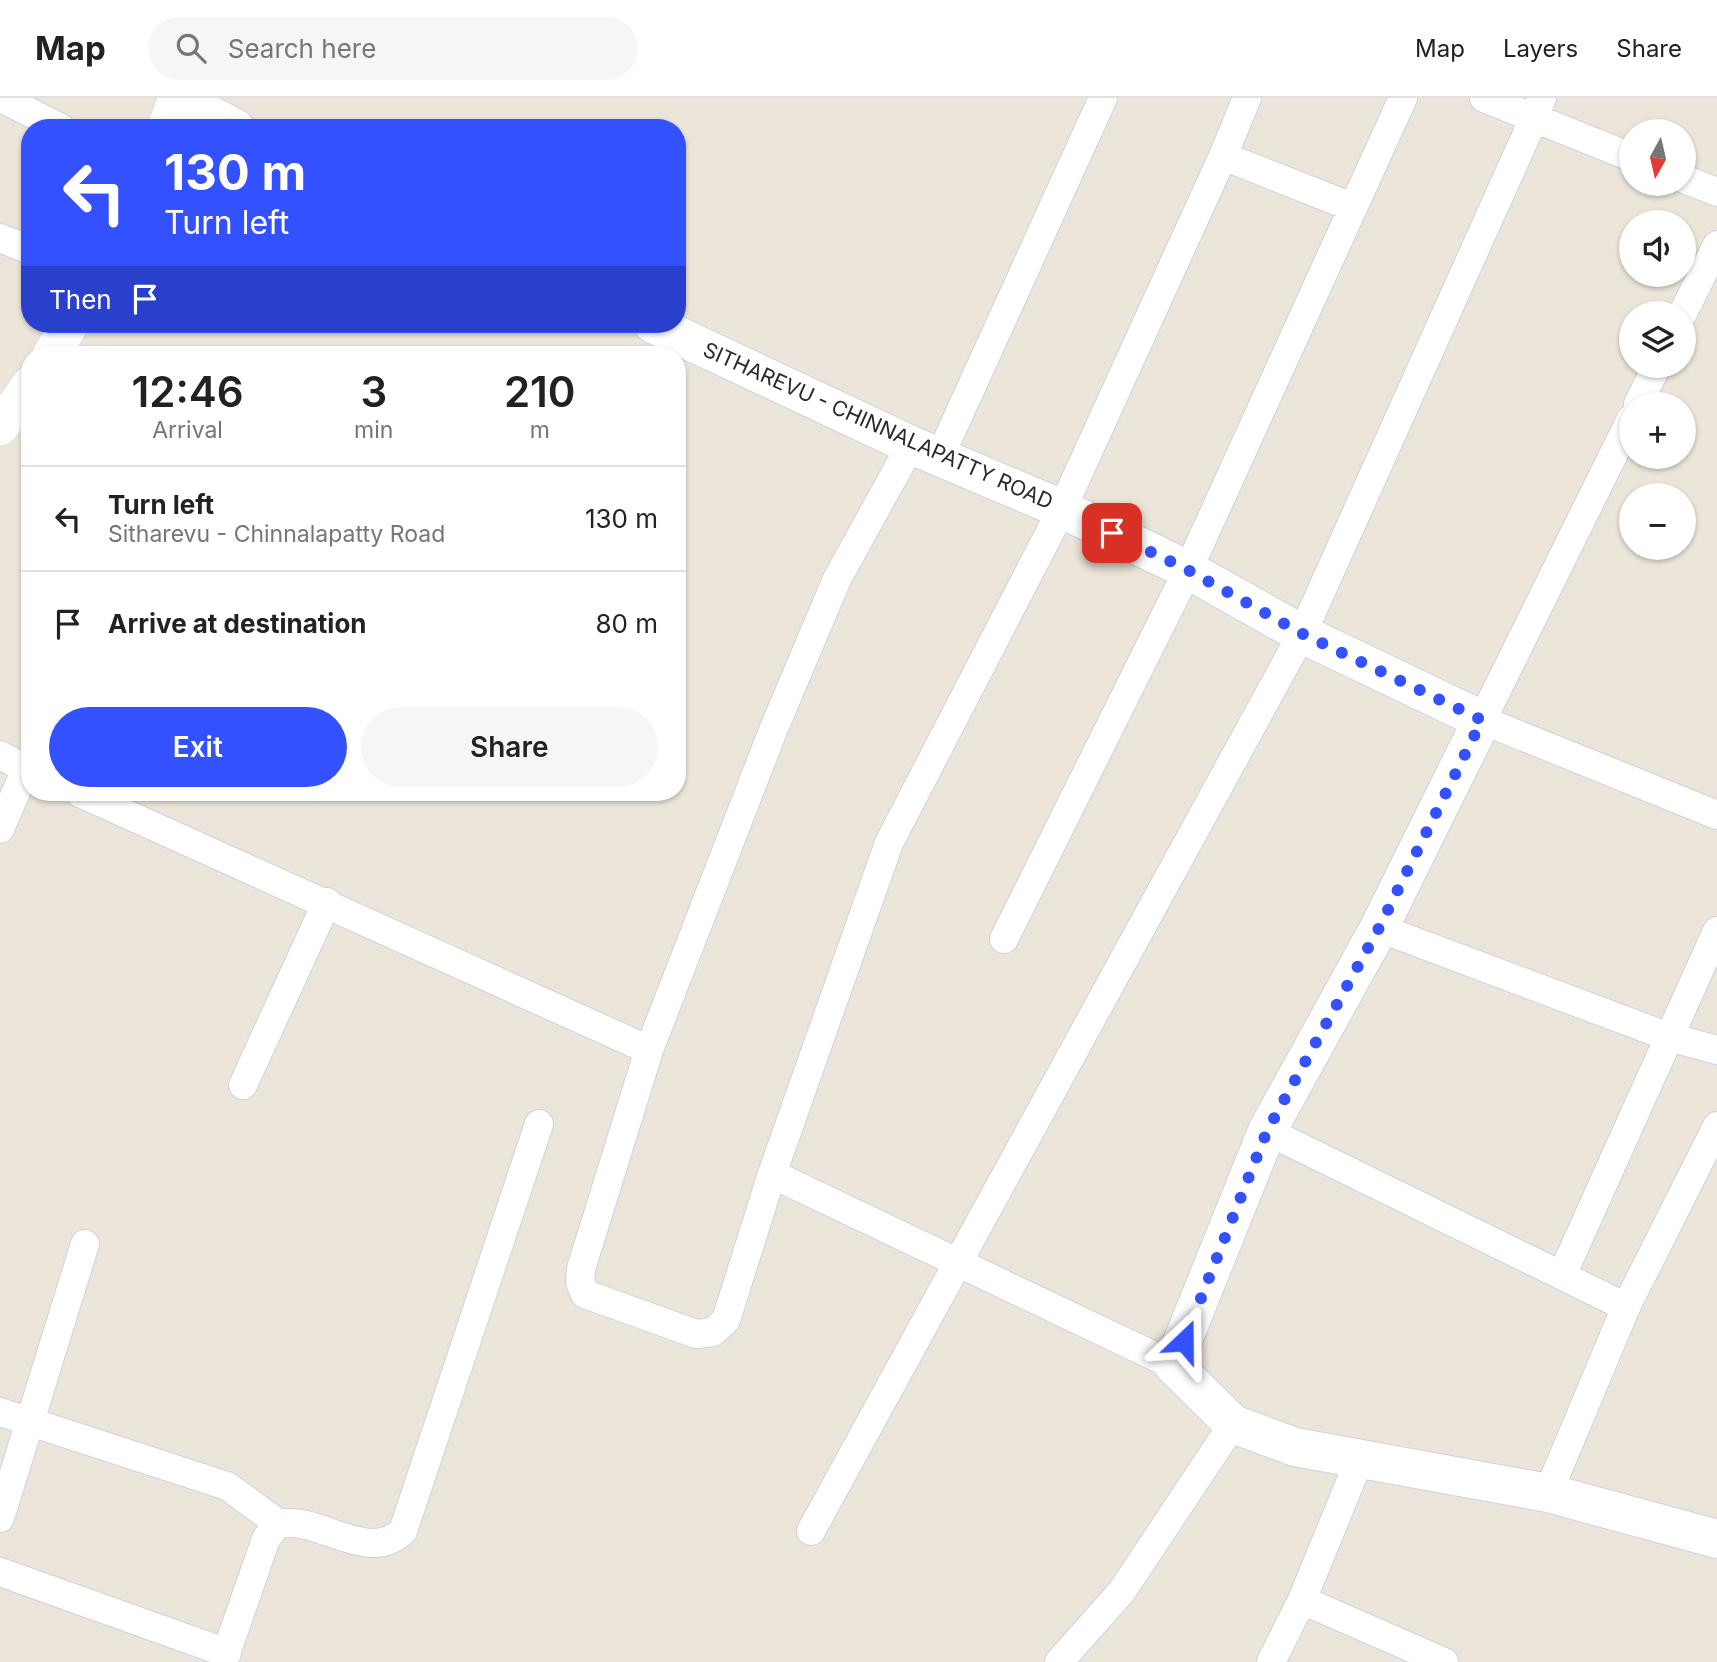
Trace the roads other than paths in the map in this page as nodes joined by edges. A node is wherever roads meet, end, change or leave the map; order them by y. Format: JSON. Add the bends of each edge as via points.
{"nodes":[{"id":1,"x":1,"y":98,"type":"edge"},
{"id":2,"x":1103,"y":98,"type":"edge"},
{"id":3,"x":1247,"y":98,"type":"edge"},
{"id":4,"x":1402,"y":98,"type":"edge"},
{"id":5,"x":1484,"y":98,"type":"edge"},
{"id":6,"x":1538,"y":108,"type":"edge"},
{"id":7,"x":173,"y":109,"type":"edge"},
{"id":8,"x":43,"y":119,"type":"edge"},
{"id":9,"x":206,"y":119,"type":"edge"},
{"id":10,"x":1619,"y":151,"type":"edge"},
{"id":11,"x":1223,"y":156,"type":"junction"},
{"id":12,"x":1696,"y":184,"type":"edge"},
{"id":13,"x":1717,"y":192,"type":"edge"},
{"id":14,"x":1352,"y":207,"type":"junction"},
{"id":15,"x":0,"y":238,"type":"edge"},
{"id":16,"x":1717,"y":245,"type":"edge"},
{"id":17,"x":21,"y":246,"type":"edge"},
{"id":18,"x":1689,"y":301,"type":"edge"},
{"id":19,"x":672,"y":333,"type":"edge"},
{"id":20,"x":21,"y":398,"type":"edge"},
{"id":21,"x":0,"y":427,"type":"edge"},
{"id":22,"x":1619,"y":443,"type":"edge"},
{"id":23,"x":925,"y":451,"type":"junction"},
{"id":24,"x":1062,"y":509,"type":"junction"},
{"id":25,"x":1188,"y":570,"type":"junction"},
{"id":26,"x":1303,"y":634,"type":"junction"},
{"id":27,"x":1482,"y":720,"type":"junction"},
{"id":28,"x":0,"y":755,"type":"edge"},
{"id":29,"x":21,"y":766,"type":"edge"},
{"id":30,"x":21,"y":785,"type":"edge"},
{"id":31,"x":98,"y":801,"type":"edge"},
{"id":32,"x":1717,"y":815,"type":"edge"},
{"id":33,"x":0,"y":829,"type":"edge"},
{"id":34,"x":327,"y":902,"type":"junction"},
{"id":35,"x":1379,"y":928,"type":"junction"},
{"id":36,"x":1717,"y":931,"type":"edge"},
{"id":37,"x":1004,"y":939,"type":"dead end"},
{"id":38,"x":1669,"y":1037,"type":"junction"},
{"id":39,"x":649,"y":1050,"type":"junction"},
{"id":40,"x":1717,"y":1050,"type":"edge"},
{"id":41,"x":243,"y":1085,"type":"dead end"},
{"id":42,"x":540,"y":1124,"type":"dead end"},
{"id":43,"x":1717,"y":1126,"type":"edge"},
{"id":44,"x":1267,"y":1131,"type":"junction"},
{"id":45,"x":772,"y":1174,"type":"junction"},
{"id":46,"x":85,"y":1244,"type":"dead end"},
{"id":47,"x":957,"y":1264,"type":"junction"},
{"id":48,"x":1562,"y":1275,"type":"junction"},
{"id":49,"x":1626,"y":1307,"type":"junction"},
{"id":50,"x":1174,"y":1364,"type":"junction"},
{"id":51,"x":0,"y":1412,"type":"edge"},
{"id":52,"x":28,"y":1420,"type":"junction"},
{"id":53,"x":1233,"y":1424,"type":"junction"},
{"id":54,"x":1359,"y":1461,"type":"junction"},
{"id":55,"x":1548,"y":1493,"type":"junction"},
{"id":56,"x":0,"y":1518,"type":"edge"},
{"id":57,"x":278,"y":1523,"type":"junction"},
{"id":58,"x":811,"y":1531,"type":"dead end"},
{"id":59,"x":1717,"y":1539,"type":"edge"},
{"id":60,"x":0,"y":1572,"type":"edge"},
{"id":61,"x":1302,"y":1600,"type":"junction"},
{"id":62,"x":225,"y":1657,"type":"edge"},
{"id":63,"x":1059,"y":1662,"type":"edge"},
{"id":64,"x":1272,"y":1662,"type":"edge"},
{"id":65,"x":1444,"y":1662,"type":"edge"}],
"edges":[{"from":1,"to":8,"type":"street"},
{"from":2,"to":23,"type":"street"},
{"from":3,"to":11,"type":"street"},
{"from":4,"to":14,"type":"street"},
{"from":5,"to":6,"type":"street"},
{"from":6,"to":10,"type":"street"},
{"from":6,"to":26,"type":"street"},
{"from":7,"to":9,"type":"main road"},
{"from":11,"to":14,"type":"street"},
{"from":11,"to":24,"type":"street"},
{"from":12,"to":13,"type":"street"},
{"from":14,"to":25,"type":"street"},
{"from":15,"to":17,"type":"street"},
{"from":16,"to":18,"type":"street"},
{"from":19,"to":23,"type":"main road","name":"SITHAREVU - CHINNALAPATTY ROAD"},
{"from":20,"to":21,"type":"street"},
{"from":22,"to":27,"type":"street"},
{"from":23,"to":24,"type":"main road","name":"SITHAREVU - CHINNALAPATTY ROAD"},
{"from":23,"to":39,"type":"street","via":[[837,579]]},
{"from":24,"to":25,"type":"main road","name":"SITHAREVU - CHINNALAPATTY ROAD"},
{"from":24,"to":45,"type":"street","via":[[889,843]]},
{"from":25,"to":26,"type":"main road","name":"SITHAREVU - CHINNALAPATTY ROAD"},
{"from":25,"to":37,"type":"street"},
{"from":26,"to":27,"type":"main road","name":"SITHAREVU - CHINNALAPATTY ROAD"},
{"from":26,"to":47,"type":"street"},
{"from":27,"to":32,"type":"street"},
{"from":27,"to":35,"type":"main road"},
{"from":28,"to":29,"type":"street"},
{"from":30,"to":33,"type":"street"},
{"from":31,"to":34,"type":"street"},
{"from":34,"to":39,"type":"street"},
{"from":34,"to":41,"type":"street"},
{"from":35,"to":38,"type":"street"},
{"from":35,"to":44,"type":"main road"},
{"from":36,"to":38,"type":"street"},
{"from":38,"to":40,"type":"street"},
{"from":38,"to":48,"type":"street"},
{"from":39,"to":45,"type":"street","via":[[581,1269],[585,1294],[696,1334],[713,1332],[726,1320]]},
{"from":42,"to":57,"type":"street","via":[[403,1531],[381,1544],[303,1524]]},
{"from":43,"to":49,"type":"street"},
{"from":44,"to":48,"type":"street"},
{"from":44,"to":50,"type":"main road"},
{"from":45,"to":47,"type":"street"},
{"from":46,"to":52,"type":"street"},
{"from":47,"to":50,"type":"street"},
{"from":47,"to":58,"type":"street"},
{"from":48,"to":49,"type":"street"},
{"from":49,"to":55,"type":"street"},
{"from":50,"to":53,"type":"main road"},
{"from":51,"to":52,"type":"street"},
{"from":52,"to":56,"type":"street"},
{"from":52,"to":57,"type":"street","via":[[227,1486]]},
{"from":53,"to":54,"type":"main road","via":[[1295,1447]]},
{"from":53,"to":63,"type":"street","via":[[1122,1591]]},
{"from":54,"to":55,"type":"main road"},
{"from":54,"to":61,"type":"street"},
{"from":55,"to":59,"type":"main road"},
{"from":57,"to":62,"type":"street","via":[[267,1539]]},
{"from":60,"to":62,"type":"street"},
{"from":61,"to":64,"type":"street"},
{"from":61,"to":65,"type":"street"}]}
